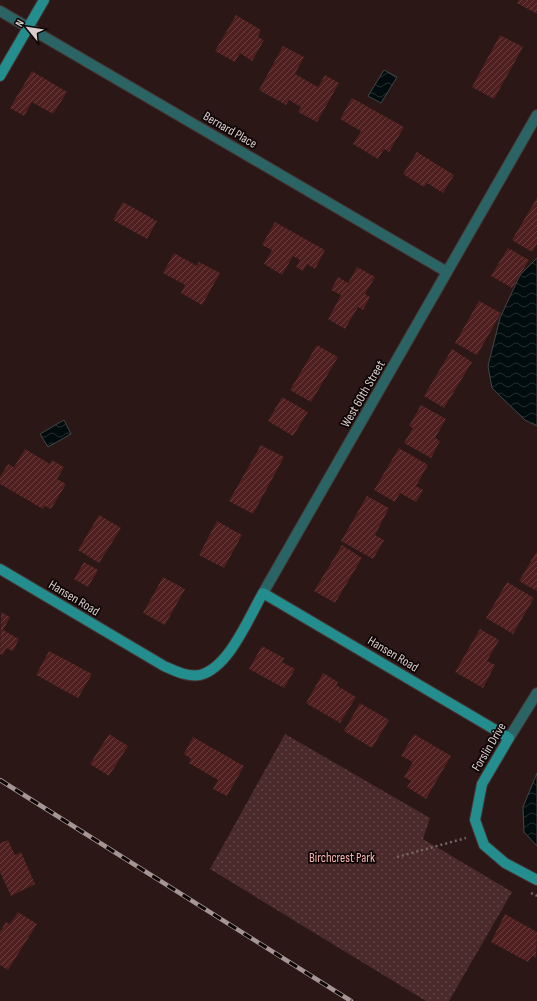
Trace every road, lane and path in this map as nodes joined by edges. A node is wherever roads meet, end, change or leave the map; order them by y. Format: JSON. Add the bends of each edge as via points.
{"nodes":[{"id":1,"x":44,"y":0,"type":"edge"},
{"id":2,"x":0,"y":11,"type":"edge"},
{"id":3,"x":28,"y":28,"type":"junction"},
{"id":4,"x":0,"y":76,"type":"edge"},
{"id":5,"x":537,"y":115,"type":"edge"},
{"id":6,"x":447,"y":272,"type":"junction"},
{"id":7,"x":0,"y":569,"type":"edge"},
{"id":8,"x":263,"y":593,"type":"junction"},
{"id":9,"x":200,"y":674,"type":"joint"},
{"id":10,"x":537,"y":693,"type":"edge"},
{"id":11,"x":509,"y":738,"type":"junction"},
{"id":12,"x":466,"y":838,"type":"dead end"},
{"id":13,"x":397,"y":857,"type":"dead end"},
{"id":14,"x":537,"y":880,"type":"edge"}],
"edges":[{"from":1,"to":3,"type":"street"},
{"from":2,"to":3,"type":"street","name":"Bernard Place"},
{"from":3,"to":4,"type":"street"},
{"from":3,"to":6,"type":"street","name":"Bernard Place"},
{"from":5,"to":6,"type":"street","name":"West 60th Street"},
{"from":6,"to":8,"type":"street","name":"West 60th Street"},
{"from":7,"to":9,"type":"street","name":"Hansen Road","via":[[164,666],[182,674]]},
{"from":8,"to":9,"type":"street","name":"West 60th Street","via":[[231,650],[217,666]]},
{"from":8,"to":11,"type":"street","name":"Hansen Road"},
{"from":10,"to":11,"type":"street","name":"Forslin Drive"},
{"from":11,"to":14,"type":"street","name":"Forslin Drive","via":[[482,784],[475,820],[484,846],[505,862]]},
{"from":12,"to":13,"type":"path"}]}
